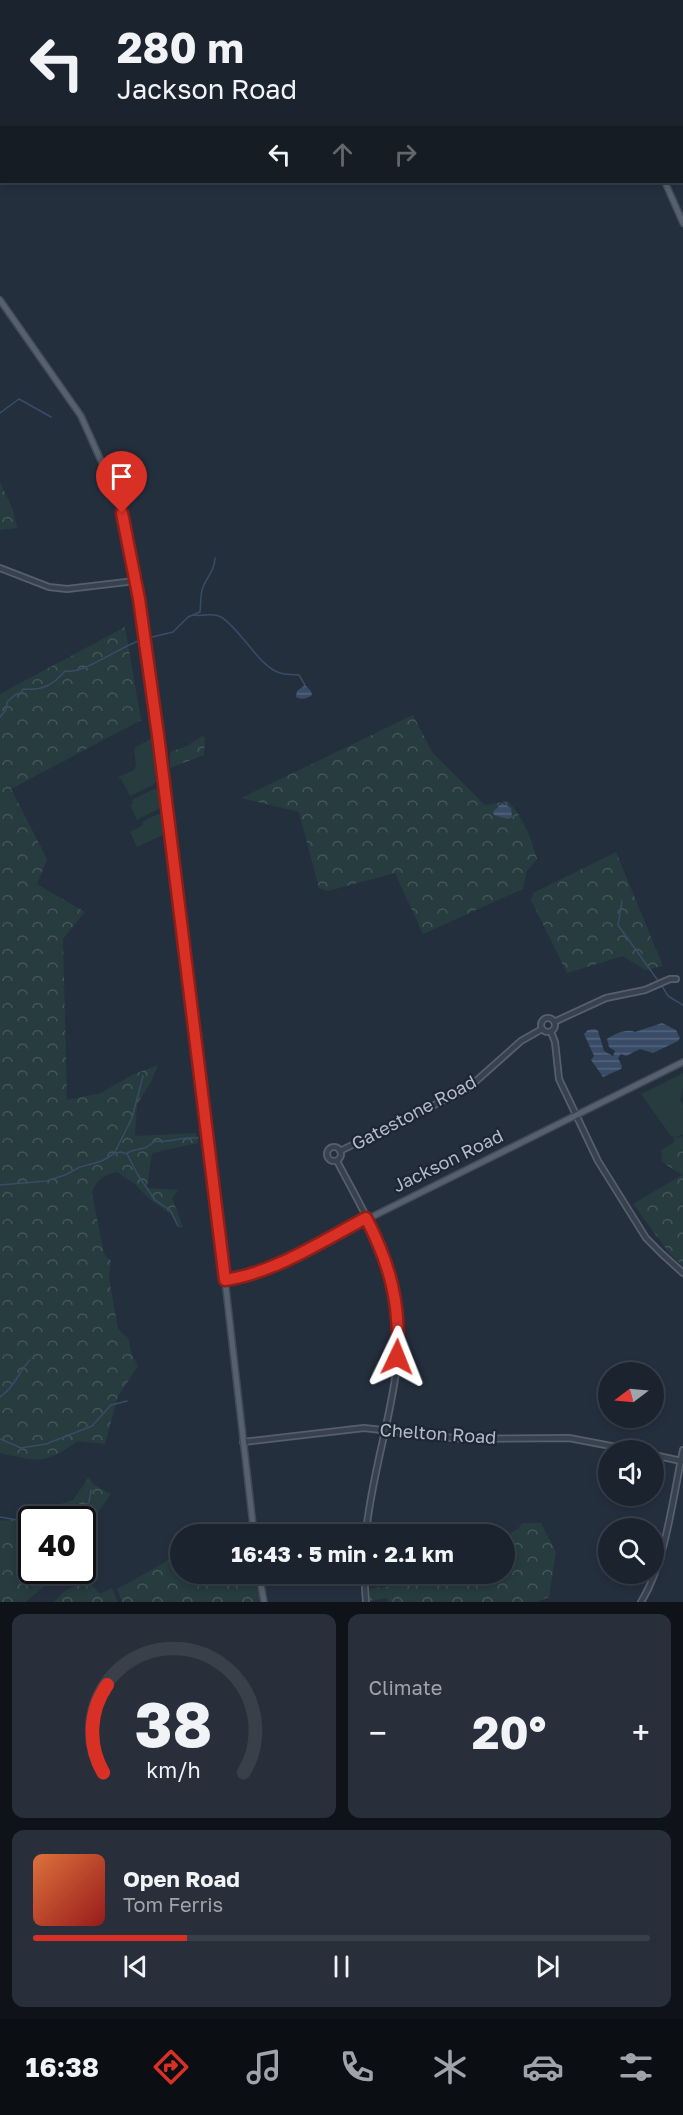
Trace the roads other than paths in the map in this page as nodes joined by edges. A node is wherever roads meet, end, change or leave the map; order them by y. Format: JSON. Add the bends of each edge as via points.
{"nodes":[{"id":1,"x":665,"y":183,"type":"edge"},
{"id":2,"x":683,"y":223,"type":"edge"},
{"id":3,"x":0,"y":301,"type":"edge"},
{"id":4,"x":0,"y":568,"type":"edge"},
{"id":5,"x":135,"y":581,"type":"junction"},
{"id":6,"x":676,"y":979,"type":"dead end"},
{"id":7,"x":554,"y":1022,"type":"junction"},
{"id":8,"x":542,"y":1029,"type":"junction"},
{"id":9,"x":550,"y":1032,"type":"junction"},
{"id":10,"x":683,"y":1062,"type":"edge"},
{"id":11,"x":575,"y":1115,"type":"junction"},
{"id":12,"x":340,"y":1151,"type":"junction"},
{"id":13,"x":337,"y":1161,"type":"junction"},
{"id":14,"x":366,"y":1218,"type":"junction"},
{"id":15,"x":683,"y":1273,"type":"edge"},
{"id":16,"x":225,"y":1280,"type":"junction"},
{"id":17,"x":384,"y":1431,"type":"junction"},
{"id":18,"x":243,"y":1442,"type":"junction"},
{"id":19,"x":598,"y":1444,"type":"edge"},
{"id":20,"x":683,"y":1450,"type":"edge"},
{"id":21,"x":664,"y":1458,"type":"edge"},
{"id":22,"x":682,"y":1462,"type":"edge"},
{"id":23,"x":253,"y":1524,"type":"edge"},
{"id":24,"x":368,"y":1524,"type":"edge"},
{"id":25,"x":261,"y":1584,"type":"edge"},
{"id":26,"x":365,"y":1584,"type":"edge"},
{"id":27,"x":264,"y":1602,"type":"edge"},
{"id":28,"x":366,"y":1602,"type":"edge"},
{"id":29,"x":641,"y":1602,"type":"edge"}],
"edges":[{"from":1,"to":2,"type":"main road"},
{"from":3,"to":5,"type":"main road","via":[[81,416],[119,501]]},
{"from":4,"to":5,"type":"street","via":[[49,587],[67,589]]},
{"from":5,"to":16,"type":"main road","via":[[158,735]]},
{"from":6,"to":7,"type":"street","via":[[606,998]]},
{"from":7,"to":8,"type":"street","via":[[545,1019]]},
{"from":7,"to":9,"type":"street"},
{"from":8,"to":9,"type":"street"},
{"from":8,"to":12,"type":"street","name":"Gatestone Road","via":[[521,1041],[467,1089]]},
{"from":9,"to":11,"type":"street","via":[[555,1042],[559,1079]]},
{"from":10,"to":11,"type":"main road","name":"Jackson Road"},
{"from":11,"to":14,"type":"main road","name":"Jackson Road"},
{"from":11,"to":15,"type":"street","via":[[598,1161],[646,1238]]},
{"from":12,"to":13,"type":"street"},
{"from":12,"to":13,"type":"street","via":[[334,1147],[328,1151],[330,1160]]},
{"from":13,"to":14,"type":"street"},
{"from":14,"to":16,"type":"main road","name":"Jackson Road","via":[[263,1271]]},
{"from":14,"to":17,"type":"street","via":[[388,1268],[398,1307],[397,1368]]},
{"from":16,"to":18,"type":"main road"},
{"from":17,"to":18,"type":"street","name":"Chelton Road","via":[[364,1428]]},
{"from":17,"to":19,"type":"street","name":"Chelton Road","via":[[462,1439],[569,1438]]},
{"from":17,"to":24,"type":"street"},
{"from":18,"to":23,"type":"main road"},
{"from":20,"to":22,"type":"street"},
{"from":21,"to":22,"type":"street"},
{"from":22,"to":29,"type":"street","via":[[659,1558]]},
{"from":25,"to":27,"type":"main road"},
{"from":26,"to":28,"type":"street"}]}
